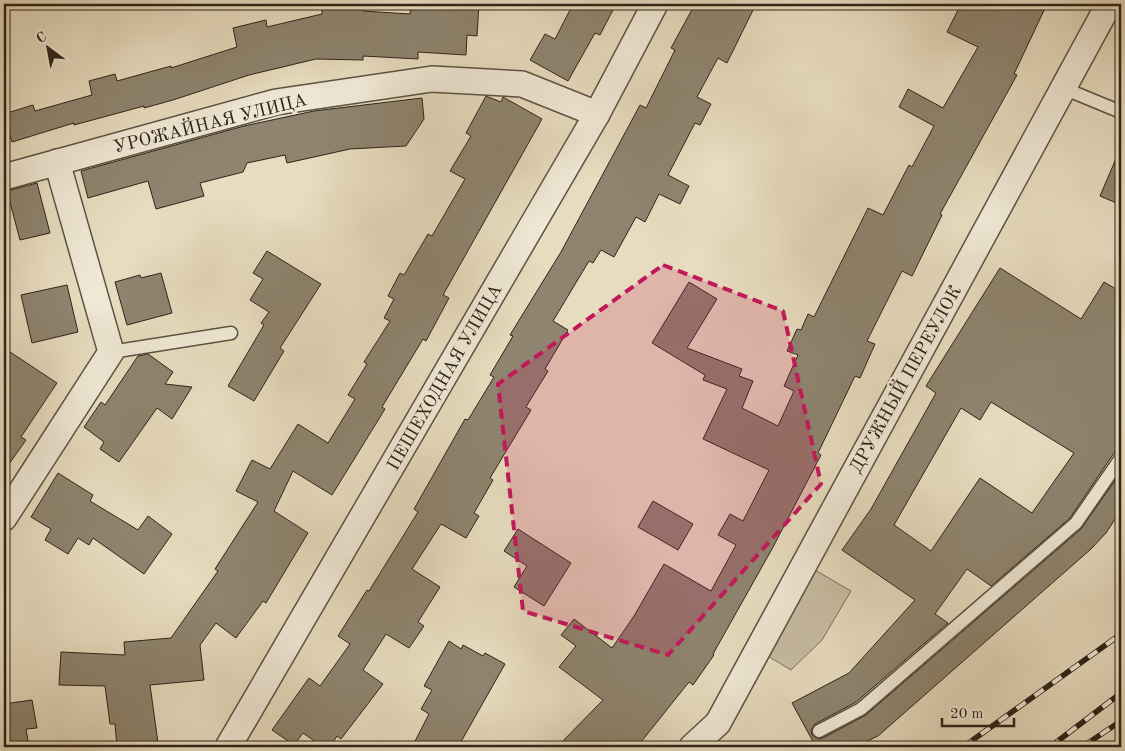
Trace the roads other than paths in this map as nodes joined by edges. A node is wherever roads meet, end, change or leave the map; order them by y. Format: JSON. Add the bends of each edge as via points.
{"nodes":[{"id":1,"x":655,"y":4,"type":"edge"},
{"id":2,"x":1110,"y":4,"type":"edge"},
{"id":3,"x":1064,"y":88,"type":"junction"},
{"id":4,"x":1121,"y":112,"type":"edge"},
{"id":5,"x":597,"y":114,"type":"junction"},
{"id":6,"x":57,"y":162,"type":"junction"},
{"id":7,"x":4,"y":177,"type":"edge"},
{"id":8,"x":231,"y":333,"type":"dead end"},
{"id":9,"x":112,"y":352,"type":"junction"},
{"id":10,"x":1121,"y":458,"type":"edge"},
{"id":11,"x":4,"y":518,"type":"edge"},
{"id":12,"x":819,"y":731,"type":"dead end"},
{"id":13,"x":228,"y":747,"type":"edge"},
{"id":14,"x":692,"y":747,"type":"edge"}],
"edges":[{"from":1,"to":5,"type":"street","name":"ПЕШЕХОДНАЯ УЛИЦА"},
{"from":2,"to":3,"type":"street","name":"ДРУЖНЫЙ ПЕРЕУЛОК"},
{"from":3,"to":4,"type":"lane"},
{"from":3,"to":14,"type":"street","name":"ДРУЖНЫЙ ПЕРЕУЛОК","via":[[718,723]]},
{"from":5,"to":6,"type":"street","name":"УРОЖАЙНАЯ УЛИЦА","via":[[522,84],[432,79],[276,102]]},
{"from":5,"to":13,"type":"street","name":"ПЕШЕХОДНАЯ УЛИЦА"},
{"from":6,"to":7,"type":"street","name":"УРОЖАЙНАЯ УЛИЦА"},
{"from":6,"to":9,"type":"street"},
{"from":8,"to":9,"type":"lane"},
{"from":9,"to":11,"type":"street"},
{"from":10,"to":12,"type":"lane","via":[[1076,523],[861,709]]}]}
